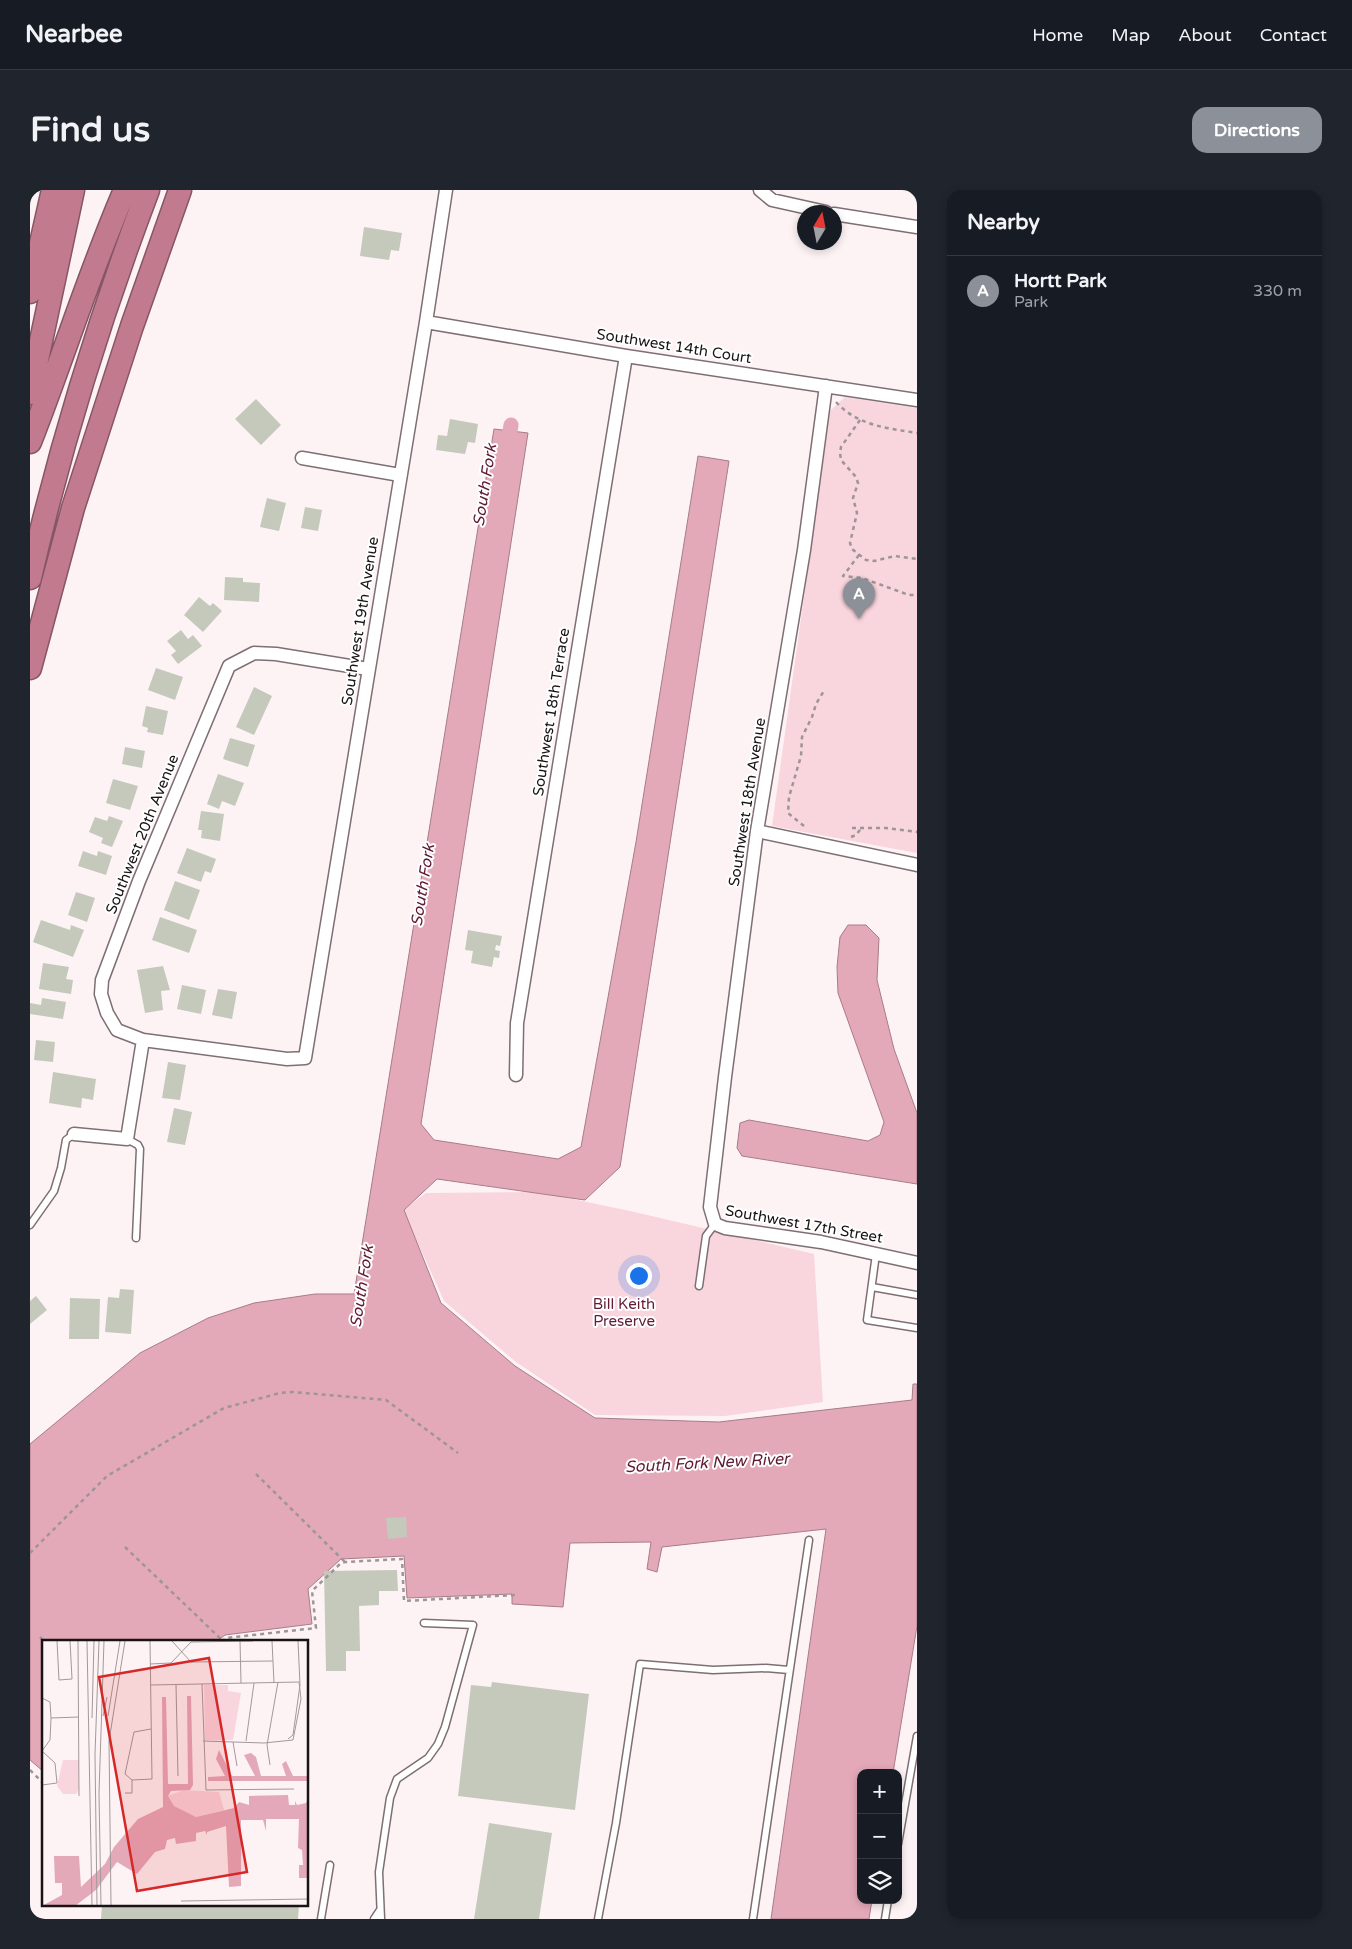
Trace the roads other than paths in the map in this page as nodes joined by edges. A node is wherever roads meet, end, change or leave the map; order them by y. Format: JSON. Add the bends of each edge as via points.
{"nodes":[{"id":1,"x":53,"y":190,"type":"edge"},
{"id":2,"x":73,"y":190,"type":"edge"},
{"id":3,"x":125,"y":190,"type":"edge"},
{"id":4,"x":148,"y":190,"type":"edge"},
{"id":5,"x":180,"y":190,"type":"edge"},
{"id":6,"x":446,"y":190,"type":"edge"},
{"id":7,"x":760,"y":190,"type":"edge"},
{"id":8,"x":797,"y":206,"type":"edge"},
{"id":9,"x":842,"y":215,"type":"edge"},
{"id":10,"x":917,"y":227,"type":"edge"},
{"id":11,"x":30,"y":292,"type":"edge"},
{"id":12,"x":426,"y":322,"type":"junction"},
{"id":13,"x":626,"y":356,"type":"junction"},
{"id":14,"x":826,"y":386,"type":"junction"},
{"id":15,"x":30,"y":393,"type":"edge"},
{"id":16,"x":917,"y":400,"type":"edge"},
{"id":17,"x":30,"y":442,"type":"edge"},
{"id":18,"x":302,"y":458,"type":"dead end"},
{"id":19,"x":400,"y":475,"type":"junction"},
{"id":20,"x":30,"y":578,"type":"edge"},
{"id":21,"x":30,"y":668,"type":"edge"},
{"id":22,"x":368,"y":669,"type":"junction"},
{"id":23,"x":757,"y":831,"type":"junction"},
{"id":24,"x":917,"y":865,"type":"edge"},
{"id":25,"x":143,"y":1040,"type":"junction"},
{"id":26,"x":305,"y":1058,"type":"joint"},
{"id":27,"x":516,"y":1075,"type":"dead end"},
{"id":28,"x":74,"y":1134,"type":"joint"},
{"id":29,"x":127,"y":1139,"type":"junction"},
{"id":30,"x":715,"y":1224,"type":"junction"},
{"id":31,"x":30,"y":1225,"type":"edge"},
{"id":32,"x":136,"y":1238,"type":"dead end"},
{"id":33,"x":876,"y":1254,"type":"junction"},
{"id":34,"x":917,"y":1262,"type":"edge"},
{"id":35,"x":699,"y":1286,"type":"dead end"},
{"id":36,"x":872,"y":1287,"type":"junction"},
{"id":37,"x":917,"y":1295,"type":"edge"},
{"id":38,"x":917,"y":1328,"type":"edge"},
{"id":39,"x":808,"y":1540,"type":"dead end"},
{"id":40,"x":424,"y":1622,"type":"dead end"},
{"id":41,"x":790,"y":1670,"type":"junction"},
{"id":42,"x":917,"y":1736,"type":"edge"},
{"id":43,"x":902,"y":1821,"type":"edge"},
{"id":44,"x":330,"y":1865,"type":"dead end"},
{"id":45,"x":887,"y":1904,"type":"edge"},
{"id":46,"x":380,"y":1910,"type":"junction"},
{"id":47,"x":321,"y":1919,"type":"edge"},
{"id":48,"x":374,"y":1919,"type":"edge"},
{"id":49,"x":380,"y":1919,"type":"edge"},
{"id":50,"x":598,"y":1919,"type":"edge"},
{"id":51,"x":753,"y":1919,"type":"edge"},
{"id":52,"x":885,"y":1919,"type":"edge"}],
"edges":[{"from":1,"to":11,"type":"highway"},
{"from":2,"to":15,"type":"highway"},
{"from":3,"to":17,"type":"highway","via":[[88,281]]},
{"from":4,"to":20,"type":"highway","via":[[75,402]]},
{"from":5,"to":21,"type":"highway","via":[[73,508]]},
{"from":6,"to":12,"type":"street","name":"Southwest 19th Avenue"},
{"from":7,"to":8,"type":"street","via":[[772,200]]},
{"from":9,"to":10,"type":"street"},
{"from":12,"to":13,"type":"street","name":"Southwest 14th Court"},
{"from":12,"to":19,"type":"street","name":"Southwest 19th Avenue"},
{"from":13,"to":14,"type":"street","name":"Southwest 14th Court"},
{"from":13,"to":27,"type":"street","name":"Southwest 18th Terrace","via":[[518,1013]]},
{"from":14,"to":16,"type":"street","name":"Southwest 14th Court"},
{"from":14,"to":23,"type":"street","name":"Southwest 18th Avenue","via":[[804,550]]},
{"from":18,"to":19,"type":"street"},
{"from":19,"to":22,"type":"street","name":"Southwest 19th Avenue"},
{"from":22,"to":25,"type":"street","name":"Southwest 20th Avenue","via":[[254,653],[229,666],[139,881],[102,980],[107,1013],[118,1030]]},
{"from":22,"to":26,"type":"street","name":"Southwest 19th Avenue"},
{"from":23,"to":24,"type":"street"},
{"from":23,"to":30,"type":"street","name":"Southwest 18th Avenue","via":[[711,1194],[710,1207]]},
{"from":25,"to":26,"type":"street","name":"Southwest 20th Avenue","via":[[287,1059]]},
{"from":25,"to":29,"type":"street"},
{"from":28,"to":29,"type":"street"},
{"from":28,"to":31,"type":"lane","via":[[66,1140],[54,1191]]},
{"from":29,"to":32,"type":"lane","via":[[140,1149]]},
{"from":30,"to":33,"type":"street","name":"Southwest 17th Street"},
{"from":30,"to":35,"type":"lane","via":[[706,1236]]},
{"from":33,"to":34,"type":"street","name":"Southwest 17th Street"},
{"from":33,"to":36,"type":"lane"},
{"from":36,"to":37,"type":"lane"},
{"from":36,"to":38,"type":"lane","via":[[867,1320]]},
{"from":39,"to":41,"type":"lane"},
{"from":40,"to":46,"type":"lane","via":[[473,1625],[446,1727],[438,1744],[428,1758],[397,1779],[390,1798],[379,1872]]},
{"from":41,"to":50,"type":"lane","via":[[713,1670],[640,1664]]},
{"from":41,"to":51,"type":"lane"},
{"from":42,"to":43,"type":"lane"},
{"from":44,"to":47,"type":"lane"},
{"from":45,"to":52,"type":"lane"},
{"from":46,"to":48,"type":"lane"},
{"from":46,"to":49,"type":"lane"}]}
